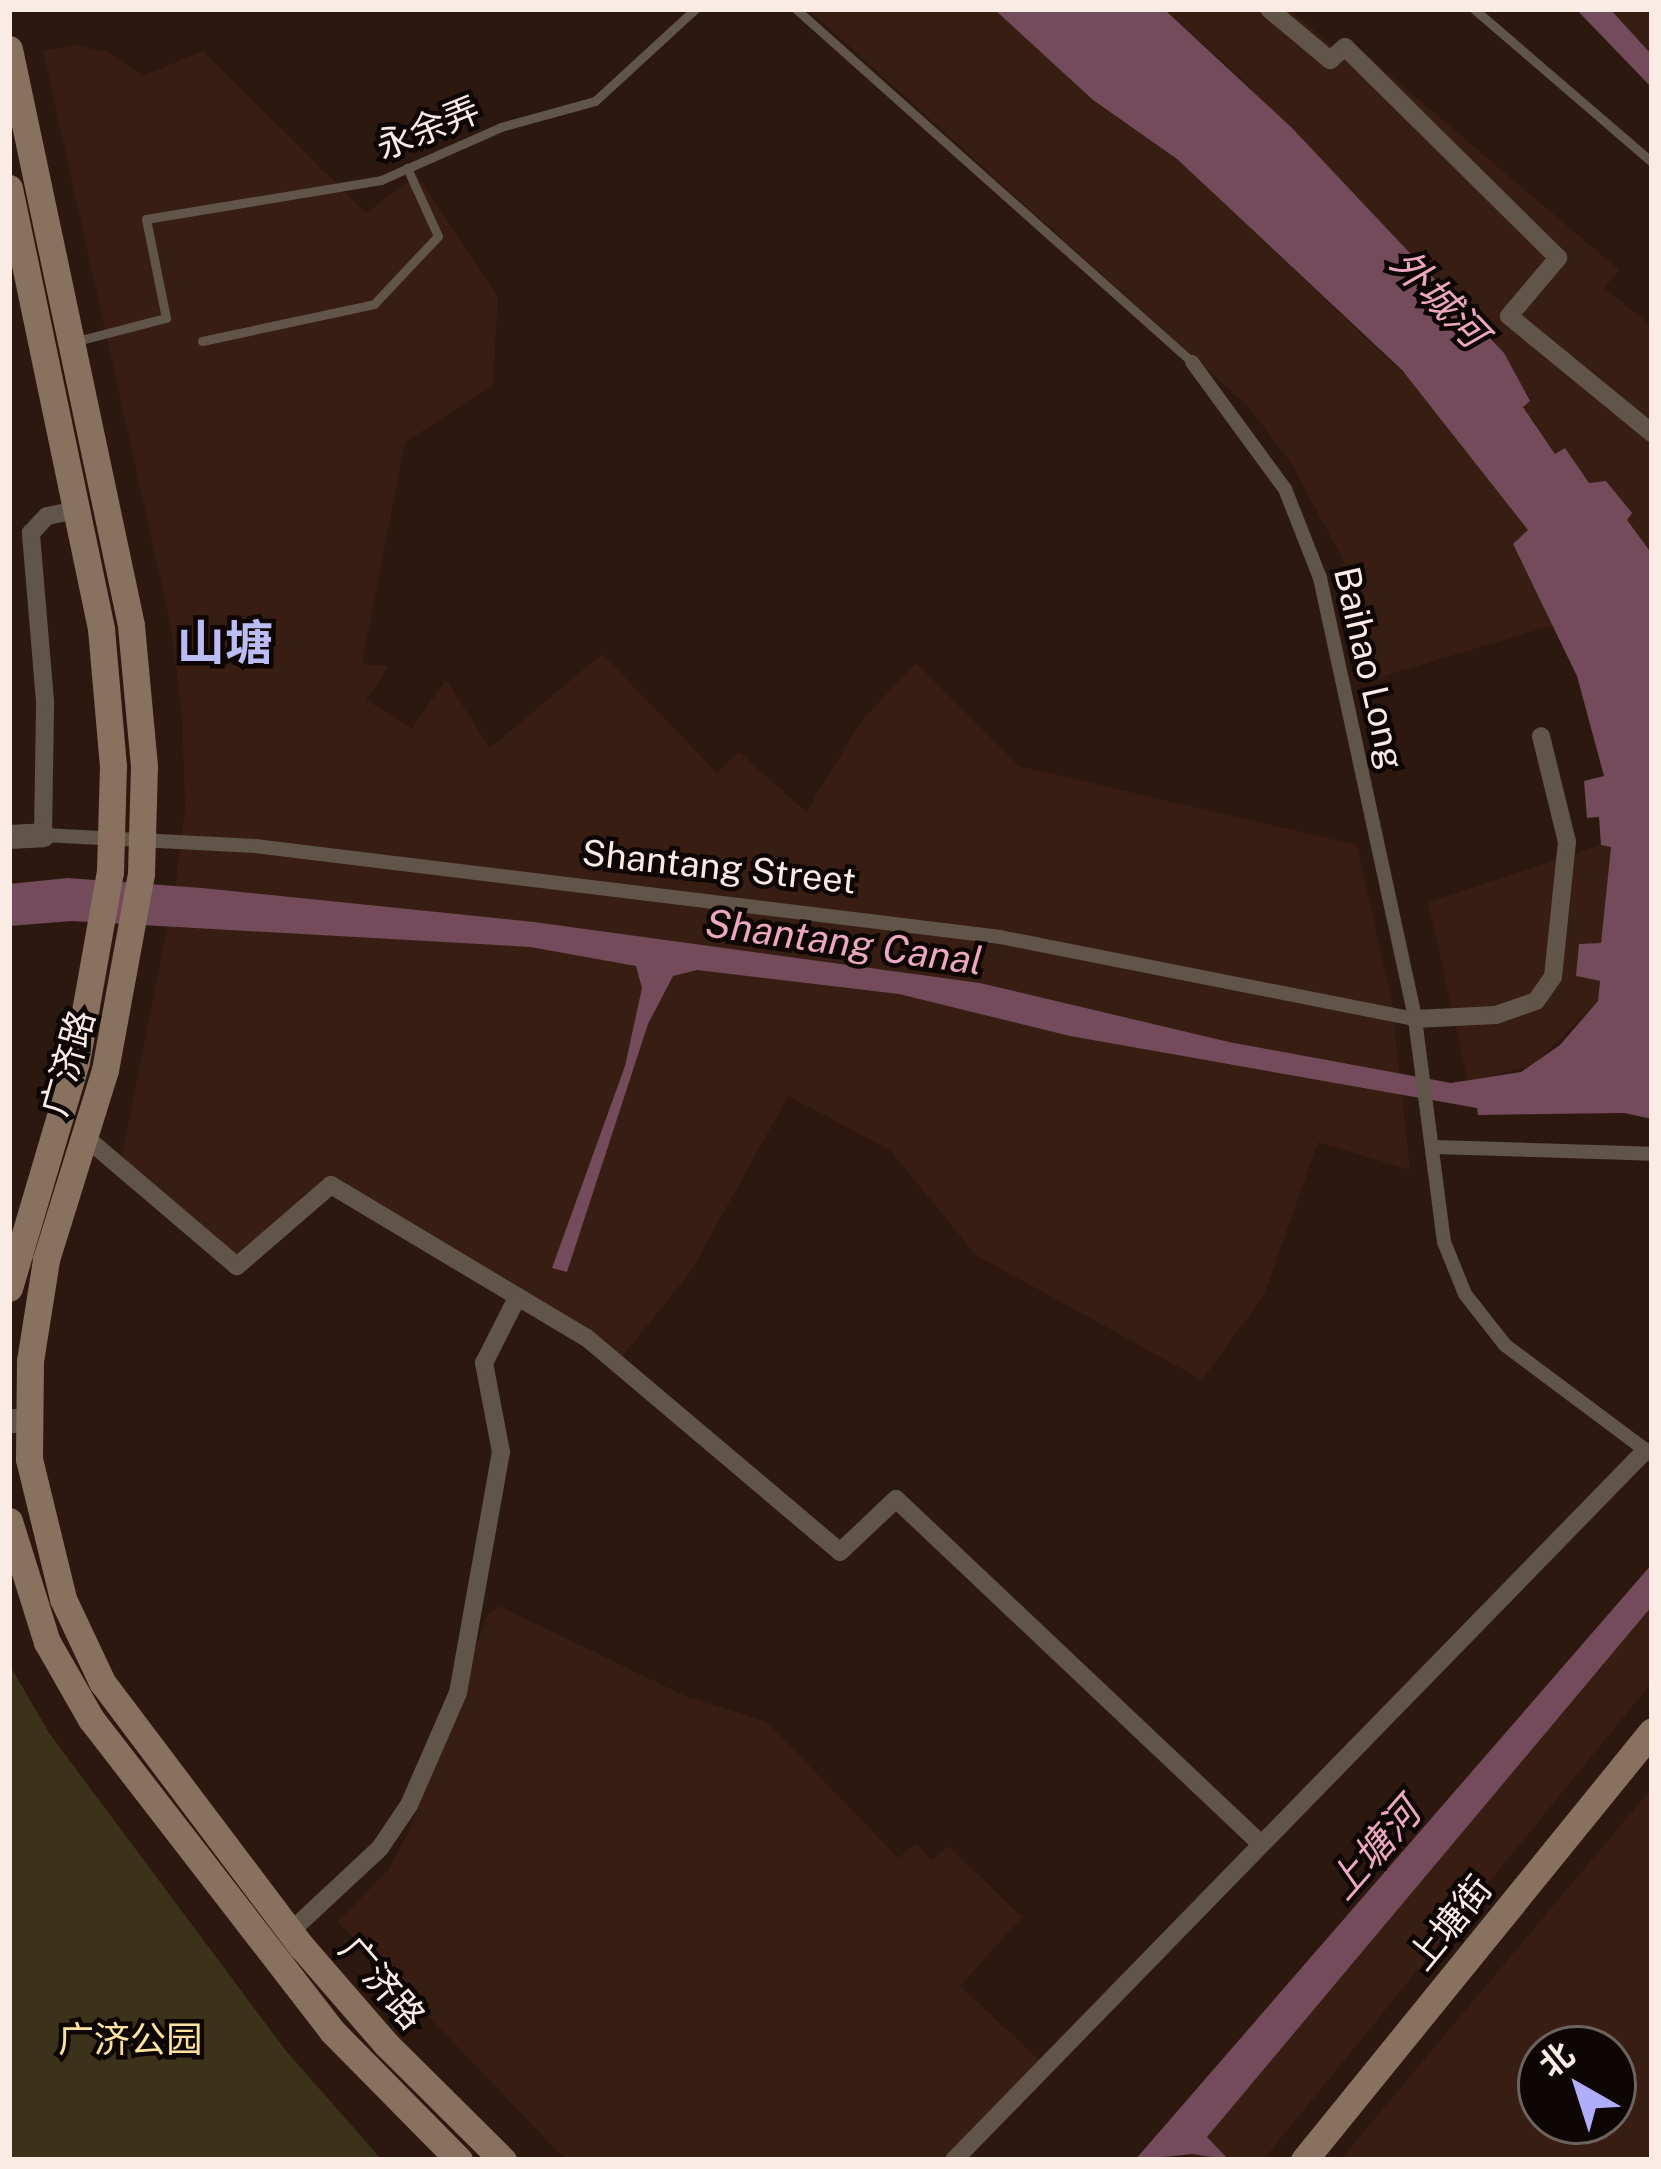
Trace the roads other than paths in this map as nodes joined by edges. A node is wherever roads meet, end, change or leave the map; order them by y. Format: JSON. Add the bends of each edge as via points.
{"nodes":[{"id":1,"x":695,"y":9,"type":"edge"},
{"id":2,"x":796,"y":9,"type":"edge"},
{"id":3,"x":1269,"y":9,"type":"edge"},
{"id":4,"x":1474,"y":9,"type":"edge"},
{"id":5,"x":9,"y":49,"type":"edge"},
{"id":6,"x":1652,"y":162,"type":"edge"},
{"id":7,"x":407,"y":168,"type":"junction"},
{"id":8,"x":9,"y":188,"type":"edge"},
{"id":9,"x":13,"y":225,"type":"edge"},
{"id":10,"x":202,"y":341,"type":"dead end"},
{"id":11,"x":73,"y":342,"type":"junction"},
{"id":12,"x":1192,"y":362,"type":"joint"},
{"id":13,"x":1652,"y":433,"type":"edge"},
{"id":14,"x":79,"y":510,"type":"junction"},
{"id":15,"x":1541,"y":736,"type":"dead end"},
{"id":16,"x":43,"y":836,"type":"junction"},
{"id":17,"x":9,"y":837,"type":"edge"},
{"id":18,"x":1415,"y":1019,"type":"junction"},
{"id":19,"x":84,"y":1136,"type":"junction"},
{"id":20,"x":1435,"y":1147,"type":"junction"},
{"id":21,"x":1652,"y":1154,"type":"edge"},
{"id":22,"x":9,"y":1288,"type":"edge"},
{"id":23,"x":516,"y":1300,"type":"junction"},
{"id":24,"x":18,"y":1420,"type":"edge"},
{"id":25,"x":1650,"y":1449,"type":"edge"},
{"id":26,"x":19,"y":1461,"type":"edge"},
{"id":27,"x":9,"y":1521,"type":"edge"},
{"id":28,"x":1652,"y":1731,"type":"edge"},
{"id":29,"x":1261,"y":1844,"type":"junction"},
{"id":30,"x":291,"y":1931,"type":"junction"},
{"id":31,"x":459,"y":2160,"type":"edge"},
{"id":32,"x":503,"y":2160,"type":"edge"},
{"id":33,"x":953,"y":2160,"type":"edge"},
{"id":34,"x":1304,"y":2160,"type":"edge"}],
"edges":[{"from":1,"to":7,"type":"lane","name":"永余弄","via":[[595,100],[501,127]]},
{"from":2,"to":12,"type":"lane","name":"Baihao Long"},
{"from":3,"to":13,"type":"street","via":[[1330,60],[1345,47],[1558,258],[1509,316]]},
{"from":4,"to":6,"type":"lane"},
{"from":5,"to":11,"type":"main road","name":"广济路"},
{"from":7,"to":10,"type":"lane","via":[[438,236],[374,304]]},
{"from":7,"to":11,"type":"lane","name":"永余弄","via":[[381,180],[146,219],[166,318]]},
{"from":8,"to":9,"type":"main road","name":"广济路"},
{"from":9,"to":14,"type":"main road","name":"广济路"},
{"from":11,"to":19,"type":"main road","name":"广济路","bridge":true,"via":[[131,625],[144,766],[141,873],[105,1070]]},
{"from":12,"to":18,"type":"street","name":"Baihao Long","via":[[1285,489],[1320,578]]},
{"from":14,"to":16,"type":"street","via":[[47,516],[31,533],[45,701]]},
{"from":14,"to":22,"type":"main road","name":"广济路","bridge":true,"via":[[113,750],[111,856],[100,960],[76,1062]]},
{"from":15,"to":18,"type":"street","via":[[1567,842],[1552,977],[1536,1001],[1496,1016]]},
{"from":16,"to":17,"type":"street","name":"Shantang Street"},
{"from":16,"to":18,"type":"street","name":"Shantang Street","via":[[256,846],[1000,937]]},
{"from":18,"to":20,"type":"street","name":"Baihao Long"},
{"from":19,"to":23,"type":"street","via":[[237,1266],[331,1185]]},
{"from":19,"to":24,"type":"main road","name":"广济路","via":[[41,1283]]},
{"from":20,"to":21,"type":"street"},
{"from":20,"to":25,"type":"street","name":"Baihao Long","via":[[1444,1242],[1465,1294],[1505,1345]]},
{"from":23,"to":29,"type":"street","via":[[586,1338],[840,1552],[896,1499]]},
{"from":23,"to":30,"type":"street","via":[[484,1364],[500,1452],[458,1693],[409,1805],[380,1848]]},
{"from":24,"to":26,"type":"main road","name":"广济路"},
{"from":25,"to":29,"type":"street"},
{"from":26,"to":30,"type":"main road","name":"广济路","via":[[87,1657]]},
{"from":27,"to":31,"type":"main road","name":"广济路","via":[[41,1628],[91,1719],[332,2031]]},
{"from":28,"to":34,"type":"main road","name":"上塘街"},
{"from":29,"to":33,"type":"street"},
{"from":30,"to":32,"type":"main road","name":"广济路","via":[[386,2044]]}]}
